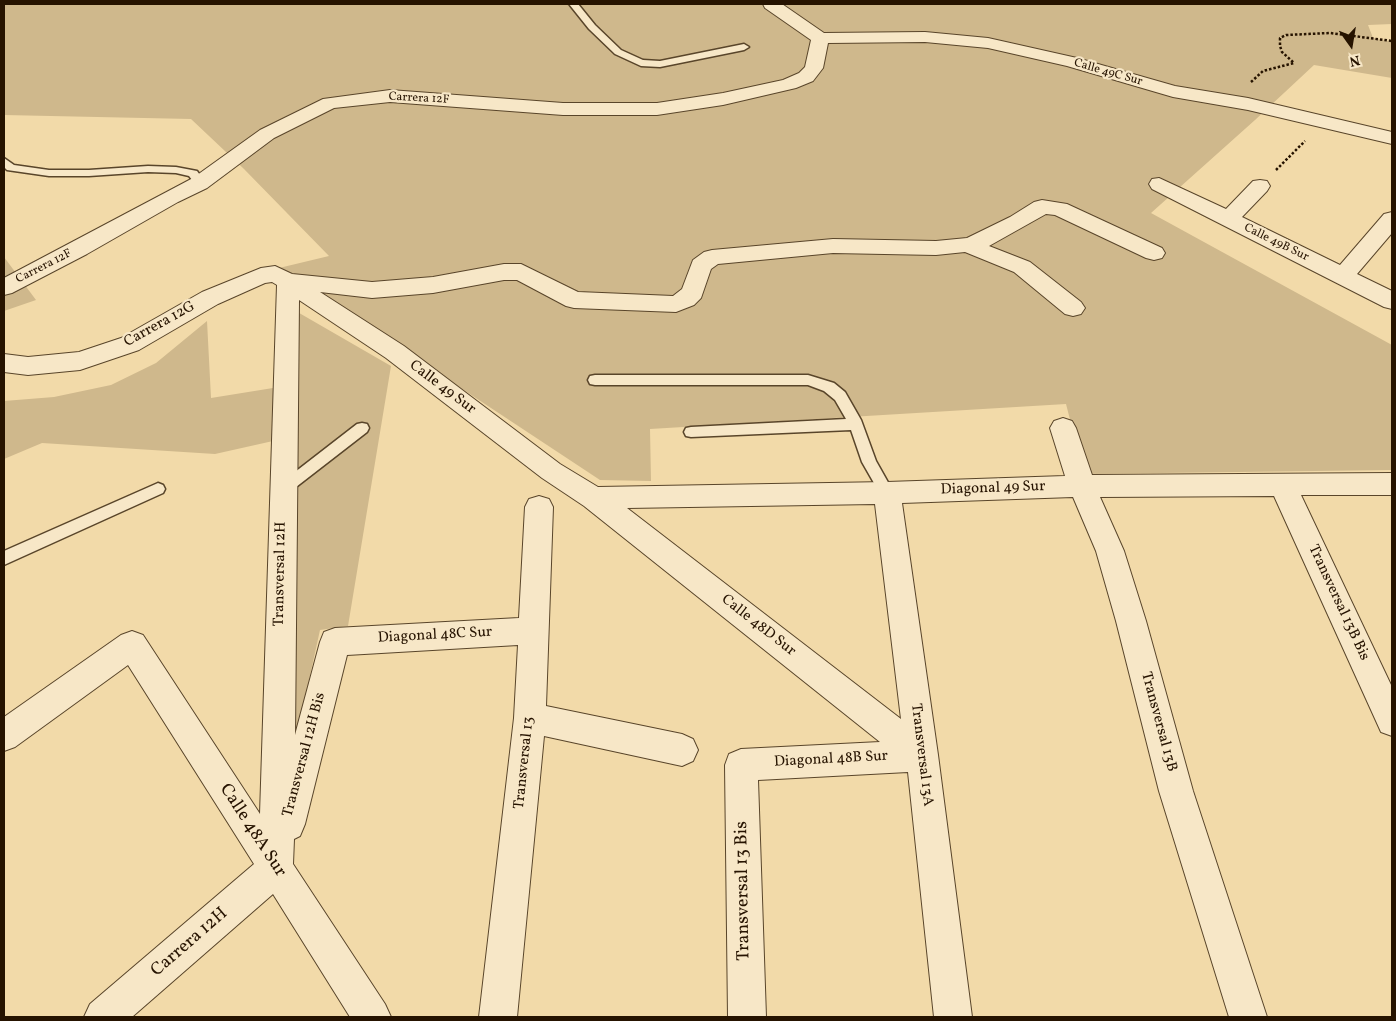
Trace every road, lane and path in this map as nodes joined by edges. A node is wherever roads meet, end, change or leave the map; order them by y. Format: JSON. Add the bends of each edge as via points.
{"nodes":[{"id":1,"x":573,"y":4,"type":"edge"},
{"id":2,"x":771,"y":4,"type":"edge"},
{"id":3,"x":820,"y":38,"type":"junction"},
{"id":4,"x":1392,"y":41,"type":"edge"},
{"id":5,"x":744,"y":47,"type":"dead end"},
{"id":6,"x":1248,"y":104,"type":"junction"},
{"id":7,"x":1324,"y":122,"type":"junction"},
{"id":8,"x":1392,"y":138,"type":"edge"},
{"id":9,"x":4,"y":161,"type":"edge"},
{"id":10,"x":200,"y":183,"type":"junction"},
{"id":11,"x":1159,"y":184,"type":"dead end"},
{"id":12,"x":1260,"y":186,"type":"joint"},
{"id":13,"x":1228,"y":219,"type":"junction"},
{"id":14,"x":1392,"y":220,"type":"edge"},
{"id":15,"x":967,"y":245,"type":"junction"},
{"id":16,"x":1154,"y":252,"type":"dead end"},
{"id":17,"x":1343,"y":276,"type":"junction"},
{"id":18,"x":288,"y":281,"type":"junction"},
{"id":19,"x":4,"y":287,"type":"edge"},
{"id":20,"x":1392,"y":301,"type":"edge"},
{"id":21,"x":1073,"y":308,"type":"dead end"},
{"id":22,"x":4,"y":363,"type":"edge"},
{"id":23,"x":595,"y":380,"type":"dead end"},
{"id":24,"x":856,"y":424,"type":"junction"},
{"id":25,"x":362,"y":428,"type":"dead end"},
{"id":26,"x":1062,"y":428,"type":"dead end"},
{"id":27,"x":690,"y":432,"type":"dead end"},
{"id":28,"x":1392,"y":484,"type":"edge"},
{"id":29,"x":1082,"y":486,"type":"junction"},
{"id":30,"x":1283,"y":486,"type":"junction"},
{"id":31,"x":158,"y":489,"type":"dead end"},
{"id":32,"x":282,"y":490,"type":"junction"},
{"id":33,"x":887,"y":493,"type":"junction"},
{"id":34,"x":594,"y":498,"type":"junction"},
{"id":35,"x":539,"y":507,"type":"dead end"},
{"id":36,"x":4,"y":558,"type":"edge"},
{"id":37,"x":535,"y":631,"type":"junction"},
{"id":38,"x":335,"y":642,"type":"joint"},
{"id":39,"x":530,"y":718,"type":"junction"},
{"id":40,"x":1392,"y":721,"type":"edge"},
{"id":41,"x":4,"y":736,"type":"edge"},
{"id":42,"x":682,"y":750,"type":"dead end"},
{"id":43,"x":922,"y":755,"type":"junction"},
{"id":44,"x":741,"y":765,"type":"joint"},
{"id":45,"x":276,"y":868,"type":"junction"},
{"id":46,"x":104,"y":1017,"type":"edge"},
{"id":47,"x":372,"y":1017,"type":"edge"},
{"id":48,"x":498,"y":1017,"type":"edge"},
{"id":49,"x":747,"y":1017,"type":"edge"},
{"id":50,"x":953,"y":1017,"type":"edge"},
{"id":51,"x":1248,"y":1017,"type":"edge"}],
"edges":[{"from":1,"to":5,"type":"lane","via":[[618,52],[641,63],[660,64]]},
{"from":2,"to":3,"type":"street"},
{"from":3,"to":6,"type":"street","name":"Calle 49C Sur","via":[[925,37],[988,42],[1172,91]]},
{"from":3,"to":10,"type":"street","name":"Carrera 12F","via":[[814,68],[806,77],[723,99],[657,109],[563,109],[390,96],[330,104],[267,134]]},
{"from":4,"to":6,"type":"path","via":[[1330,33],[1286,35],[1280,38],[1280,46],[1294,63],[1263,71],[1248,85],[1243,95]]},
{"from":6,"to":7,"type":"street","name":"Calle 49C Sur"},
{"from":7,"to":8,"type":"street","name":"Calle 49C Sur"},
{"from":7,"to":12,"type":"path"},
{"from":9,"to":10,"type":"lane","via":[[11,168],[49,173],[148,168],[176,170],[193,173]]},
{"from":10,"to":19,"type":"street","name":"Carrera 12F"},
{"from":11,"to":13,"type":"street","name":"Calle 49B Sur"},
{"from":12,"to":13,"type":"street"},
{"from":13,"to":17,"type":"street","name":"Calle 49B Sur"},
{"from":14,"to":17,"type":"street"},
{"from":15,"to":16,"type":"street","via":[[1018,222],[1042,207],[1059,209]]},
{"from":15,"to":18,"type":"street","via":[[936,248],[833,246],[712,257],[701,265],[694,292],[676,304],[574,300],[520,272],[372,290]]},
{"from":15,"to":21,"type":"street","via":[[1022,267]]},
{"from":17,"to":20,"type":"street","name":"Calle 49B Sur"},
{"from":18,"to":22,"type":"street","name":"Carrera 12G","via":[[275,274],[261,276],[210,298],[130,344],[80,362],[28,366]]},
{"from":18,"to":32,"type":"street","name":"Transversal 12H"},
{"from":18,"to":34,"type":"street","name":"Calle 49 Sur","via":[[395,352],[551,471]]},
{"from":23,"to":24,"type":"lane","via":[[808,380],[829,387],[840,396]]},
{"from":24,"to":27,"type":"lane"},
{"from":24,"to":33,"type":"lane","via":[[869,462]]},
{"from":25,"to":32,"type":"lane"},
{"from":26,"to":29,"type":"street","name":"Transversal 13B"},
{"from":28,"to":30,"type":"street","name":"Diagonal 49 Sur"},
{"from":29,"to":30,"type":"street","name":"Diagonal 49 Sur"},
{"from":29,"to":33,"type":"street","name":"Diagonal 49 Sur"},
{"from":29,"to":51,"type":"street","name":"Transversal 13B","via":[[1112,560],[1176,791]]},
{"from":30,"to":40,"type":"street","name":"Transversal 13B Bis"},
{"from":31,"to":36,"type":"lane"},
{"from":32,"to":45,"type":"street","name":"Transversal 12H"},
{"from":33,"to":34,"type":"street","name":"Diagonal 49 Sur"},
{"from":33,"to":43,"type":"street","name":"Transversal 13A"},
{"from":34,"to":43,"type":"street","name":"Calle 48D Sur"},
{"from":35,"to":37,"type":"street","name":"Transversal 13"},
{"from":37,"to":38,"type":"street","name":"Diagonal 48C Sur"},
{"from":37,"to":39,"type":"street","name":"Transversal 13"},
{"from":38,"to":45,"type":"street","name":"Transversal 12H Bis"},
{"from":39,"to":42,"type":"street"},
{"from":39,"to":48,"type":"street","name":"Transversal 13"},
{"from":41,"to":45,"type":"street","name":"Calle 48A Sur","via":[[132,645]]},
{"from":43,"to":44,"type":"street","name":"Diagonal 48B Sur"},
{"from":43,"to":50,"type":"street","name":"Transversal 13A"},
{"from":44,"to":49,"type":"street","name":"Transversal 13 Bis"},
{"from":45,"to":46,"type":"street","name":"Carrera 12H"},
{"from":45,"to":47,"type":"street","name":"Calle 48A Sur"}]}
